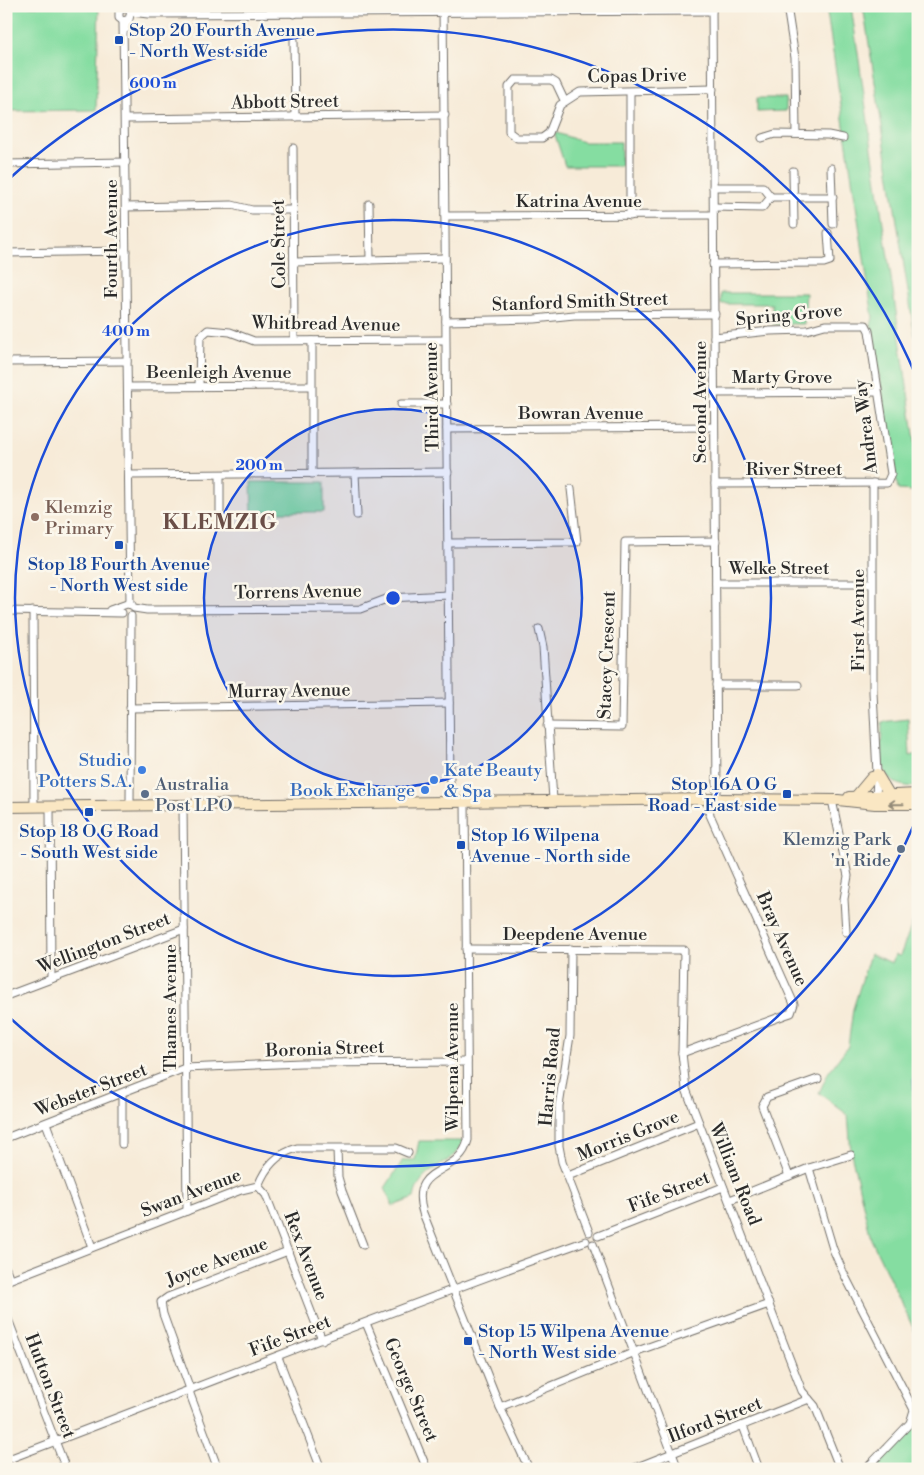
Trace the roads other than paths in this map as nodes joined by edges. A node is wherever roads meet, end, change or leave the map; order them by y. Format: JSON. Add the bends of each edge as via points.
{"nodes":[{"id":1,"x":787,"y":6,"type":"edge"},
{"id":2,"x":444,"y":9,"type":"edge"},
{"id":3,"x":570,"y":9,"type":"edge"},
{"id":4,"x":712,"y":9,"type":"edge"},
{"id":5,"x":294,"y":10,"type":"edge"},
{"id":6,"x":126,"y":12,"type":"edge"},
{"id":7,"x":294,"y":40,"type":"dead end"},
{"id":8,"x":713,"y":89,"type":"junction"},
{"id":9,"x":630,"y":92,"type":"junction"},
{"id":10,"x":564,"y":100,"type":"junction"},
{"id":11,"x":445,"y":115,"type":"junction"},
{"id":12,"x":295,"y":117,"type":"junction"},
{"id":13,"x":126,"y":119,"type":"junction"},
{"id":14,"x":796,"y":134,"type":"junction"},
{"id":15,"x":762,"y":138,"type":"dead end"},
{"id":16,"x":843,"y":138,"type":"dead end"},
{"id":17,"x":293,"y":148,"type":"dead end"},
{"id":18,"x":126,"y":162,"type":"junction"},
{"id":19,"x":6,"y":164,"type":"edge"},
{"id":20,"x":832,"y":168,"type":"dead end"},
{"id":21,"x":793,"y":172,"type":"dead end"},
{"id":22,"x":713,"y":187,"type":"junction"},
{"id":23,"x":771,"y":197,"type":"junction"},
{"id":24,"x":794,"y":197,"type":"junction"},
{"id":25,"x":833,"y":197,"type":"junction"},
{"id":26,"x":369,"y":204,"type":"dead end"},
{"id":27,"x":126,"y":207,"type":"junction"},
{"id":28,"x":294,"y":210,"type":"junction"},
{"id":29,"x":713,"y":211,"type":"junction"},
{"id":30,"x":445,"y":216,"type":"junction"},
{"id":31,"x":630,"y":216,"type":"junction"},
{"id":32,"x":794,"y":224,"type":"dead end"},
{"id":33,"x":833,"y":224,"type":"dead end"},
{"id":34,"x":828,"y":232,"type":"dead end"},
{"id":35,"x":126,"y":251,"type":"junction"},
{"id":36,"x":6,"y":253,"type":"edge"},
{"id":37,"x":445,"y":258,"type":"junction"},
{"id":38,"x":370,"y":260,"type":"junction"},
{"id":39,"x":295,"y":262,"type":"junction"},
{"id":40,"x":713,"y":264,"type":"junction"},
{"id":41,"x":715,"y":314,"type":"junction"},
{"id":42,"x":446,"y":321,"type":"junction"},
{"id":43,"x":866,"y":325,"type":"joint"},
{"id":44,"x":714,"y":338,"type":"junction"},
{"id":45,"x":294,"y":340,"type":"junction"},
{"id":46,"x":445,"y":340,"type":"junction"},
{"id":47,"x":312,"y":341,"type":"junction"},
{"id":48,"x":127,"y":361,"type":"junction"},
{"id":49,"x":6,"y":362,"type":"edge"},
{"id":50,"x":199,"y":386,"type":"junction"},
{"id":51,"x":311,"y":386,"type":"junction"},
{"id":52,"x":128,"y":387,"type":"junction"},
{"id":53,"x":878,"y":392,"type":"junction"},
{"id":54,"x":715,"y":393,"type":"junction"},
{"id":55,"x":401,"y":404,"type":"dead end"},
{"id":56,"x":447,"y":404,"type":"junction"},
{"id":57,"x":714,"y":427,"type":"junction"},
{"id":58,"x":448,"y":429,"type":"junction"},
{"id":59,"x":448,"y":472,"type":"junction"},
{"id":60,"x":312,"y":474,"type":"junction"},
{"id":61,"x":355,"y":474,"type":"junction"},
{"id":62,"x":129,"y":475,"type":"junction"},
{"id":63,"x":220,"y":476,"type":"junction"},
{"id":64,"x":873,"y":483,"type":"junction"},
{"id":65,"x":715,"y":484,"type":"junction"},
{"id":66,"x":571,"y":489,"type":"dead end"},
{"id":67,"x":357,"y":515,"type":"dead end"},
{"id":68,"x":220,"y":519,"type":"dead end"},
{"id":69,"x":716,"y":541,"type":"junction"},
{"id":70,"x":448,"y":543,"type":"junction"},
{"id":71,"x":716,"y":583,"type":"junction"},
{"id":72,"x":872,"y":583,"type":"junction"},
{"id":73,"x":448,"y":595,"type":"junction"},
{"id":74,"x":128,"y":610,"type":"junction"},
{"id":75,"x":33,"y":611,"type":"junction"},
{"id":76,"x":6,"y":612,"type":"edge"},
{"id":77,"x":539,"y":629,"type":"dead end"},
{"id":78,"x":716,"y":685,"type":"junction"},
{"id":79,"x":798,"y":685,"type":"dead end"},
{"id":80,"x":449,"y":703,"type":"junction"},
{"id":81,"x":130,"y":708,"type":"junction"},
{"id":82,"x":547,"y":726,"type":"junction"},
{"id":83,"x":874,"y":776,"type":"junction"},
{"id":84,"x":450,"y":788,"type":"junction"},
{"id":85,"x":889,"y":794,"type":"junction"},
{"id":86,"x":918,"y":794,"type":"edge"},
{"id":87,"x":858,"y":796,"type":"junction"},
{"id":88,"x":875,"y":798,"type":"junction"},
{"id":89,"x":713,"y":799,"type":"junction"},
{"id":90,"x":553,"y":800,"type":"junction"},
{"id":91,"x":835,"y":800,"type":"junction"},
{"id":92,"x":461,"y":801,"type":"junction"},
{"id":93,"x":446,"y":802,"type":"junction"},
{"id":94,"x":918,"y":804,"type":"edge"},
{"id":95,"x":130,"y":805,"type":"junction"},
{"id":96,"x":184,"y":805,"type":"junction"},
{"id":97,"x":6,"y":807,"type":"edge"},
{"id":98,"x":34,"y":807,"type":"junction"},
{"id":99,"x":50,"y":807,"type":"junction"},
{"id":100,"x":184,"y":929,"type":"junction"},
{"id":101,"x":846,"y":932,"type":"dead end"},
{"id":102,"x":466,"y":949,"type":"junction"},
{"id":103,"x":571,"y":949,"type":"junction"},
{"id":104,"x":684,"y":950,"type":"joint"},
{"id":105,"x":51,"y":979,"type":"junction"},
{"id":106,"x":6,"y":996,"type":"edge"},
{"id":107,"x":682,"y":1053,"type":"junction"},
{"id":108,"x":466,"y":1062,"type":"junction"},
{"id":109,"x":185,"y":1068,"type":"junction"},
{"id":110,"x":818,"y":1079,"type":"dead end"},
{"id":111,"x":122,"y":1094,"type":"junction"},
{"id":112,"x":46,"y":1123,"type":"junction"},
{"id":113,"x":699,"y":1123,"type":"junction"},
{"id":114,"x":6,"y":1138,"type":"edge"},
{"id":115,"x":122,"y":1144,"type":"dead end"},
{"id":116,"x":337,"y":1149,"type":"junction"},
{"id":117,"x":408,"y":1153,"type":"dead end"},
{"id":118,"x":851,"y":1156,"type":"dead end"},
{"id":119,"x":809,"y":1168,"type":"junction"},
{"id":120,"x":568,"y":1176,"type":"junction"},
{"id":121,"x":789,"y":1176,"type":"junction"},
{"id":122,"x":258,"y":1186,"type":"junction"},
{"id":123,"x":723,"y":1187,"type":"junction"},
{"id":124,"x":730,"y":1200,"type":"junction"},
{"id":125,"x":186,"y":1211,"type":"junction"},
{"id":126,"x":589,"y":1232,"type":"junction"},
{"id":127,"x":598,"y":1236,"type":"junction"},
{"id":128,"x":589,"y":1243,"type":"junction"},
{"id":129,"x":363,"y":1245,"type":"dead end"},
{"id":130,"x":92,"y":1246,"type":"junction"},
{"id":131,"x":288,"y":1251,"type":"junction"},
{"id":132,"x":6,"y":1269,"type":"edge"},
{"id":133,"x":8,"y":1280,"type":"edge"},
{"id":134,"x":453,"y":1288,"type":"junction"},
{"id":135,"x":768,"y":1304,"type":"junction"},
{"id":136,"x":6,"y":1314,"type":"edge"},
{"id":137,"x":366,"y":1323,"type":"junction"},
{"id":138,"x":322,"y":1340,"type":"junction"},
{"id":139,"x":634,"y":1353,"type":"junction"},
{"id":140,"x":278,"y":1357,"type":"junction"},
{"id":141,"x":190,"y":1389,"type":"junction"},
{"id":142,"x":809,"y":1399,"type":"junction"},
{"id":143,"x":500,"y":1407,"type":"junction"},
{"id":144,"x":743,"y":1426,"type":"junction"},
{"id":145,"x":55,"y":1442,"type":"junction"},
{"id":146,"x":672,"y":1453,"type":"junction"},
{"id":147,"x":6,"y":1460,"type":"edge"},
{"id":148,"x":217,"y":1468,"type":"edge"},
{"id":149,"x":66,"y":1469,"type":"edge"},
{"id":150,"x":321,"y":1469,"type":"edge"},
{"id":151,"x":427,"y":1469,"type":"edge"},
{"id":152,"x":529,"y":1469,"type":"edge"},
{"id":153,"x":632,"y":1469,"type":"edge"},
{"id":154,"x":678,"y":1469,"type":"edge"},
{"id":155,"x":759,"y":1469,"type":"edge"},
{"id":156,"x":840,"y":1469,"type":"edge"},
{"id":157,"x":866,"y":1469,"type":"edge"}],
"edges":[{"from":1,"to":14,"type":"street","via":[[795,58]]},
{"from":2,"to":3,"type":"street"},
{"from":2,"to":5,"type":"street"},
{"from":2,"to":11,"type":"street","name":"Third Avenue"},
{"from":3,"to":4,"type":"street"},
{"from":4,"to":8,"type":"street","name":"Second Avenue"},
{"from":5,"to":6,"type":"street"},
{"from":6,"to":13,"type":"street","name":"Fourth Avenue"},
{"from":7,"to":12,"type":"street"},
{"from":8,"to":9,"type":"street","name":"Copas Drive"},
{"from":8,"to":22,"type":"street","name":"Second Avenue"},
{"from":9,"to":10,"type":"street","name":"Copas Drive","via":[[586,91]]},
{"from":9,"to":31,"type":"street"},
{"from":10,"to":10,"type":"street","via":[[556,111],[549,133],[542,138],[517,138],[509,132],[509,87],[515,80],[551,80],[556,83]]},
{"from":11,"to":12,"type":"street","name":"Abbott Street"},
{"from":11,"to":30,"type":"street","name":"Third Avenue"},
{"from":12,"to":13,"type":"street","name":"Abbott Street"},
{"from":13,"to":18,"type":"street","name":"Fourth Avenue"},
{"from":14,"to":15,"type":"street"},
{"from":14,"to":16,"type":"street"},
{"from":17,"to":28,"type":"street","name":"Cole Street"},
{"from":18,"to":19,"type":"street"},
{"from":18,"to":27,"type":"street","name":"Fourth Avenue"},
{"from":20,"to":25,"type":"street"},
{"from":21,"to":24,"type":"street"},
{"from":22,"to":23,"type":"street","via":[[763,187]]},
{"from":22,"to":29,"type":"street","name":"Second Avenue"},
{"from":23,"to":24,"type":"street"},
{"from":23,"to":29,"type":"street","name":"Katrina Avenue","via":[[762,208]]},
{"from":24,"to":25,"type":"street"},
{"from":24,"to":32,"type":"street"},
{"from":25,"to":33,"type":"street"},
{"from":26,"to":38,"type":"street"},
{"from":27,"to":28,"type":"street","via":[[232,205],[252,210]]},
{"from":27,"to":35,"type":"street","name":"Fourth Avenue"},
{"from":28,"to":39,"type":"street","name":"Cole Street"},
{"from":29,"to":31,"type":"street","name":"Katrina Avenue"},
{"from":29,"to":40,"type":"street","name":"Second Avenue"},
{"from":30,"to":31,"type":"street","name":"Katrina Avenue"},
{"from":30,"to":37,"type":"street","name":"Third Avenue"},
{"from":34,"to":40,"type":"street","via":[[831,257],[824,263]]},
{"from":35,"to":36,"type":"street"},
{"from":35,"to":48,"type":"street","name":"Fourth Avenue"},
{"from":37,"to":38,"type":"street"},
{"from":37,"to":42,"type":"street","name":"Third Avenue"},
{"from":38,"to":39,"type":"street"},
{"from":39,"to":45,"type":"street","name":"Cole Street"},
{"from":40,"to":41,"type":"street","name":"Second Avenue"},
{"from":41,"to":42,"type":"street","name":"Stanford Smith Street","via":[[574,315]]},
{"from":41,"to":44,"type":"street","name":"Second Avenue"},
{"from":42,"to":46,"type":"street","name":"Third Avenue"},
{"from":43,"to":44,"type":"street","name":"Spring Grove","via":[[825,325],[807,330]]},
{"from":43,"to":53,"type":"street","name":"Andrea Way"},
{"from":44,"to":54,"type":"street","name":"Second Avenue"},
{"from":45,"to":47,"type":"street","name":"Whitbread Avenue"},
{"from":45,"to":50,"type":"street","name":"Whitbread Avenue","via":[[254,341],[224,330],[208,330],[200,337]]},
{"from":46,"to":47,"type":"street","name":"Whitbread Avenue"},
{"from":46,"to":56,"type":"street","name":"Third Avenue"},
{"from":47,"to":51,"type":"street"},
{"from":48,"to":49,"type":"street"},
{"from":48,"to":52,"type":"street","name":"Fourth Avenue"},
{"from":50,"to":51,"type":"street","name":"Beenleigh Avenue"},
{"from":50,"to":52,"type":"street","name":"Beenleigh Avenue"},
{"from":51,"to":60,"type":"street"},
{"from":52,"to":62,"type":"street","name":"Fourth Avenue"},
{"from":53,"to":54,"type":"street","name":"Marty Grove"},
{"from":53,"to":64,"type":"street","name":"Andrea Way","via":[[891,474],[886,483]]},
{"from":54,"to":57,"type":"street","name":"Second Avenue"},
{"from":55,"to":56,"type":"street"},
{"from":56,"to":58,"type":"street","name":"Third Avenue"},
{"from":57,"to":58,"type":"street","name":"Bowran Avenue"},
{"from":57,"to":65,"type":"street","name":"Second Avenue"},
{"from":58,"to":59,"type":"street","name":"Third Avenue"},
{"from":59,"to":61,"type":"street"},
{"from":59,"to":70,"type":"street","name":"Third Avenue"},
{"from":60,"to":61,"type":"street"},
{"from":60,"to":63,"type":"street"},
{"from":61,"to":67,"type":"street"},
{"from":62,"to":63,"type":"street"},
{"from":62,"to":74,"type":"street","name":"Fourth Avenue"},
{"from":63,"to":68,"type":"street"},
{"from":64,"to":65,"type":"street","name":"River Street"},
{"from":64,"to":72,"type":"street","name":"First Avenue"},
{"from":65,"to":69,"type":"street","name":"Second Avenue"},
{"from":66,"to":70,"type":"street","via":[[577,542]]},
{"from":69,"to":71,"type":"street","name":"Second Avenue"},
{"from":69,"to":82,"type":"street","name":"Stacey Crescent","via":[[625,542],[622,727]]},
{"from":70,"to":73,"type":"street","name":"Third Avenue"},
{"from":71,"to":72,"type":"street","name":"Welke Street"},
{"from":71,"to":78,"type":"street","name":"Second Avenue"},
{"from":72,"to":83,"type":"street","name":"First Avenue"},
{"from":73,"to":74,"type":"street","name":"Torrens Avenue","via":[[389,598],[360,609]]},
{"from":73,"to":80,"type":"street","name":"Third Avenue"},
{"from":74,"to":75,"type":"street","name":"Torrens Avenue"},
{"from":74,"to":81,"type":"street","name":"Fourth Avenue"},
{"from":75,"to":76,"type":"street","name":"Torrens Avenue"},
{"from":75,"to":98,"type":"street"},
{"from":77,"to":82,"type":"street","via":[[543,647]]},
{"from":78,"to":79,"type":"street"},
{"from":78,"to":89,"type":"street","name":"Second Avenue"},
{"from":80,"to":81,"type":"street","name":"Murray Avenue"},
{"from":80,"to":84,"type":"street","name":"Third Avenue"},
{"from":81,"to":95,"type":"street","name":"Fourth Avenue"},
{"from":82,"to":90,"type":"street"},
{"from":83,"to":85,"type":"main road"},
{"from":83,"to":87,"type":"main road"},
{"from":83,"to":88,"type":"street","name":"First Avenue"},
{"from":84,"to":92,"type":"street","name":"Third Avenue"},
{"from":84,"to":93,"type":"street","name":"Third Avenue"},
{"from":85,"to":86,"type":"main road"},
{"from":85,"to":88,"type":"main road"},
{"from":87,"to":88,"type":"main road"},
{"from":87,"to":91,"type":"main road"},
{"from":88,"to":91,"type":"main road"},
{"from":94,"to":88,"type":"main road","one_way":true},
{"from":89,"to":90,"type":"main road"},
{"from":89,"to":91,"type":"main road"},
{"from":89,"to":107,"type":"street","name":"Bray Avenue","via":[[710,815],[794,1004],[791,1013]]},
{"from":90,"to":92,"type":"main road"},
{"from":91,"to":101,"type":"street","via":[[848,876],[844,899]]},
{"from":92,"to":93,"type":"main road"},
{"from":92,"to":102,"type":"street","name":"Wilpena Avenue"},
{"from":93,"to":96,"type":"main road"},
{"from":95,"to":96,"type":"main road"},
{"from":95,"to":99,"type":"main road"},
{"from":96,"to":100,"type":"street","name":"Thames Avenue"},
{"from":97,"to":98,"type":"main road"},
{"from":98,"to":99,"type":"main road"},
{"from":99,"to":105,"type":"street"},
{"from":100,"to":105,"type":"street","name":"Wellington Street"},
{"from":100,"to":109,"type":"street","name":"Thames Avenue"},
{"from":102,"to":103,"type":"street","name":"Deepdene Avenue"},
{"from":102,"to":108,"type":"street","name":"Wilpena Avenue"},
{"from":103,"to":104,"type":"street","name":"Deepdene Avenue"},
{"from":103,"to":120,"type":"street","name":"Harris Road","via":[[570,1036],[559,1114],[560,1154]]},
{"from":104,"to":107,"type":"street","name":"William Road"},
{"from":105,"to":106,"type":"street","name":"Wellington Street"},
{"from":107,"to":113,"type":"street","name":"William Road","via":[[686,1089]]},
{"from":108,"to":109,"type":"street","name":"Boronia Street","via":[[301,1063]]},
{"from":108,"to":134,"type":"street","name":"Wilpena Avenue","via":[[466,1146],[456,1161],[429,1176],[419,1196]]},
{"from":109,"to":111,"type":"street","name":"Webster Street"},
{"from":109,"to":125,"type":"street","name":"Thames Avenue"},
{"from":110,"to":121,"type":"street","via":[[763,1101],[762,1106]]},
{"from":111,"to":112,"type":"street","name":"Webster Street"},
{"from":111,"to":115,"type":"street"},
{"from":112,"to":114,"type":"street","name":"Webster Street"},
{"from":112,"to":130,"type":"street"},
{"from":113,"to":120,"type":"street","name":"Morris Grove"},
{"from":113,"to":123,"type":"street","name":"William Road"},
{"from":116,"to":117,"type":"street","name":"Swan Avenue","via":[[396,1148]]},
{"from":116,"to":122,"type":"street","name":"Swan Avenue","via":[[297,1148],[282,1153],[262,1176]]},
{"from":116,"to":129,"type":"street","via":[[338,1177]]},
{"from":118,"to":119,"type":"street","name":"Fife Street"},
{"from":119,"to":121,"type":"street","name":"Fife Street"},
{"from":119,"to":157,"type":"street","via":[[833,1249],[914,1410],[910,1423]]},
{"from":120,"to":126,"type":"street","name":"Harris Road"},
{"from":121,"to":124,"type":"street","name":"Fife Street"},
{"from":122,"to":125,"type":"street","name":"Swan Avenue"},
{"from":122,"to":131,"type":"street","name":"Rex Avenue","via":[[266,1195]]},
{"from":123,"to":124,"type":"street","name":"William Road"},
{"from":123,"to":127,"type":"street","name":"Fife Street"},
{"from":124,"to":135,"type":"street","name":"William Road"},
{"from":125,"to":130,"type":"street","name":"Swan Avenue"},
{"from":126,"to":127,"type":"street"},
{"from":126,"to":128,"type":"street","via":[[586,1234]]},
{"from":127,"to":128,"type":"street","via":[[597,1242]]},
{"from":128,"to":134,"type":"street","name":"Fife Street"},
{"from":128,"to":139,"type":"street"},
{"from":130,"to":133,"type":"street","name":"Swan Avenue"},
{"from":131,"to":138,"type":"street","name":"Rex Avenue"},
{"from":131,"to":141,"type":"street","name":"Joyce Avenue","via":[[163,1299],[163,1314]]},
{"from":132,"to":133,"type":"street"},
{"from":134,"to":137,"type":"street","name":"Fife Street"},
{"from":134,"to":143,"type":"street","name":"Wilpena Avenue"},
{"from":135,"to":139,"type":"street"},
{"from":135,"to":142,"type":"street","name":"William Road","via":[[802,1391]]},
{"from":136,"to":145,"type":"street","name":"Hutton Street"},
{"from":137,"to":138,"type":"street","name":"Fife Street"},
{"from":137,"to":151,"type":"street","name":"George Street"},
{"from":138,"to":140,"type":"street","name":"Fife Street"},
{"from":139,"to":143,"type":"street"},
{"from":139,"to":146,"type":"street"},
{"from":140,"to":141,"type":"street","name":"Fife Street"},
{"from":140,"to":150,"type":"street"},
{"from":141,"to":145,"type":"street","name":"Fife Street"},
{"from":141,"to":148,"type":"street"},
{"from":142,"to":144,"type":"street","name":"Ilford Street"},
{"from":142,"to":156,"type":"street","name":"William Road","via":[[815,1406]]},
{"from":143,"to":152,"type":"street","name":"Wilpena Avenue"},
{"from":144,"to":146,"type":"street","name":"Ilford Street"},
{"from":144,"to":155,"type":"street"},
{"from":145,"to":147,"type":"street","name":"Fife Street"},
{"from":145,"to":149,"type":"street","name":"Hutton Street"},
{"from":146,"to":153,"type":"street","name":"Ilford Street"},
{"from":146,"to":154,"type":"street"}]}
